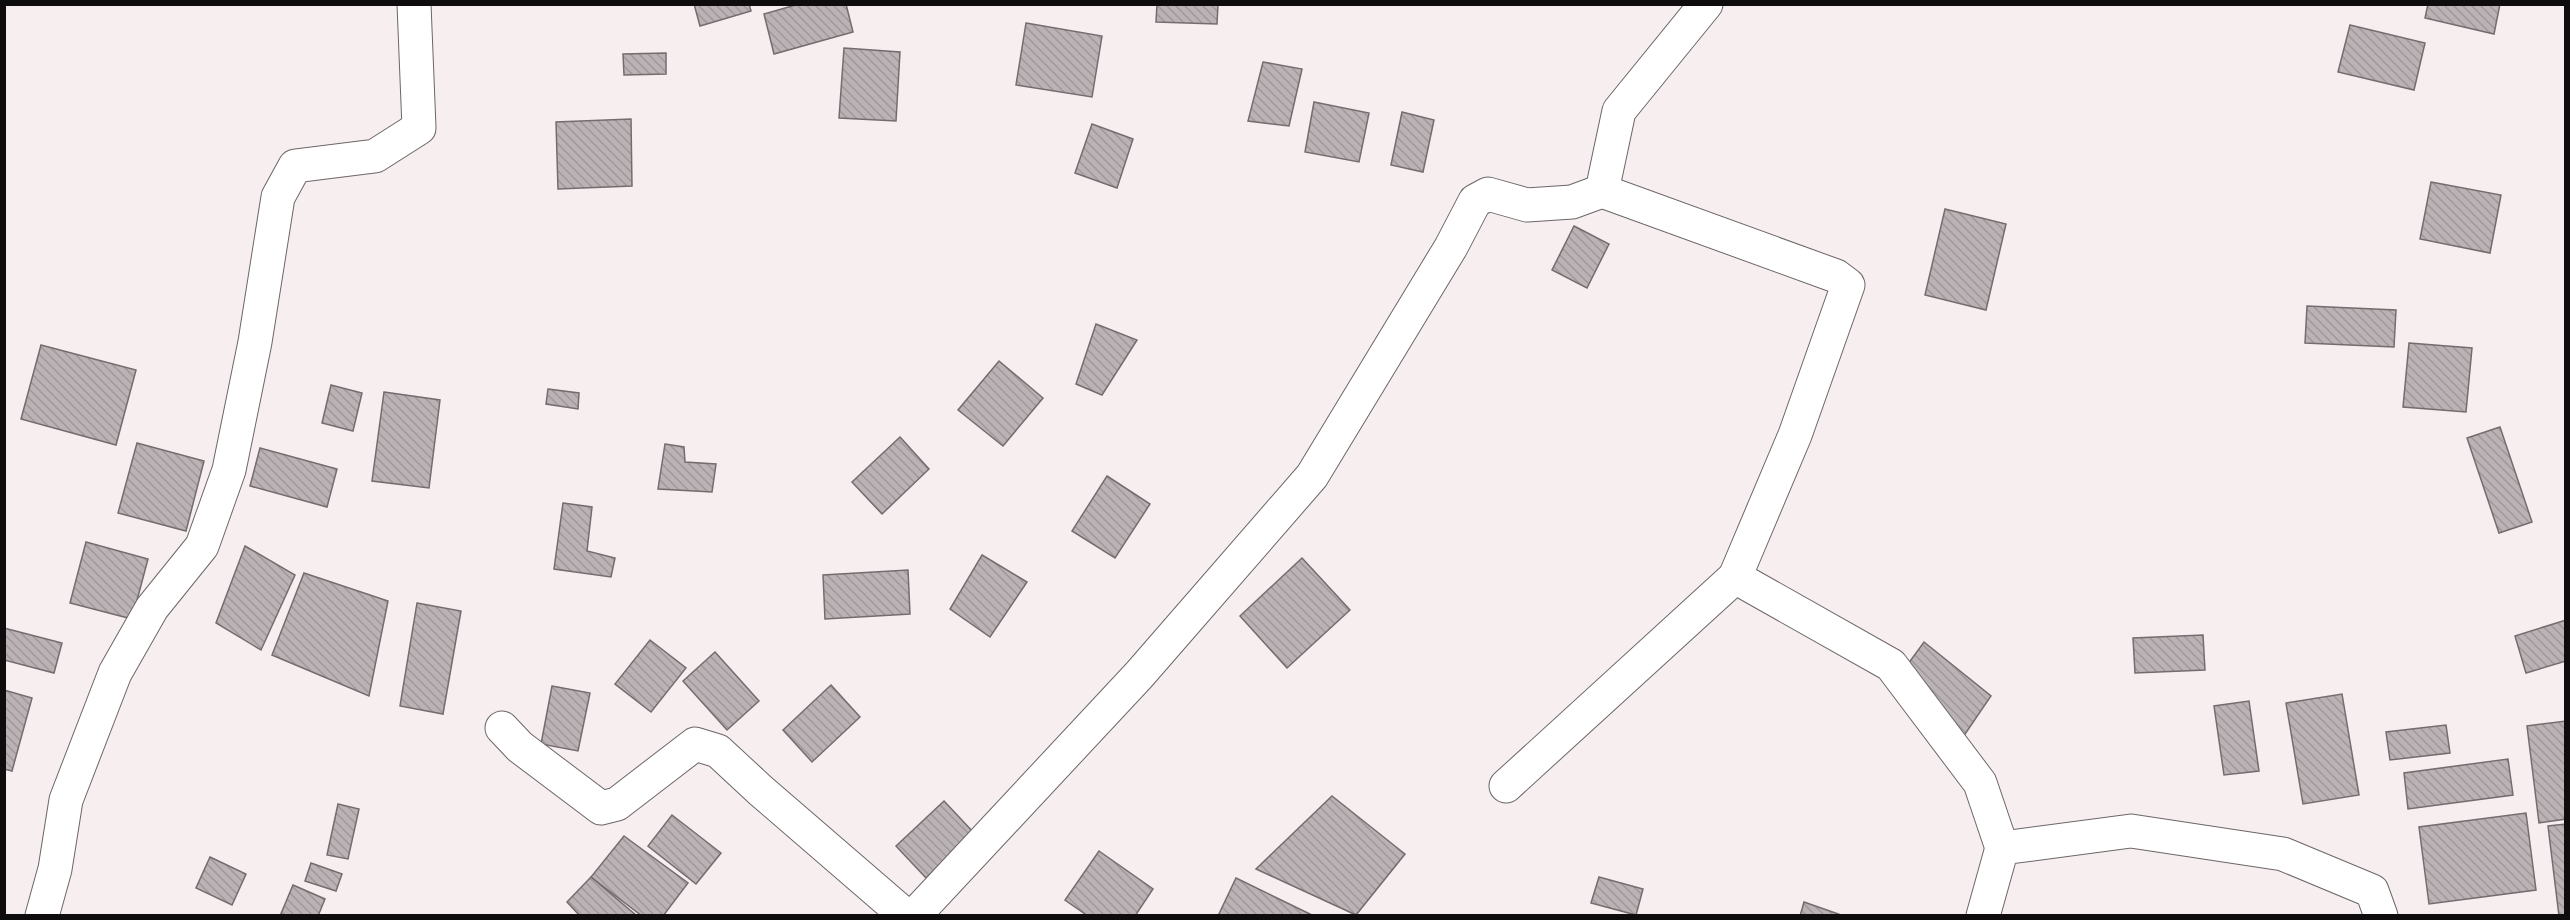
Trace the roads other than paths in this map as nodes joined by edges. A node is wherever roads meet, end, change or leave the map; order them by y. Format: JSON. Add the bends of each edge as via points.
{"nodes":[{"id":1,"x":414,"y":4,"type":"edge"},
{"id":2,"x":1706,"y":4,"type":"edge"},
{"id":3,"x":1602,"y":191,"type":"junction"},
{"id":4,"x":1735,"y":578,"type":"junction"},
{"id":5,"x":502,"y":728,"type":"dead end"},
{"id":6,"x":1506,"y":786,"type":"dead end"},
{"id":7,"x":2002,"y":848,"type":"junction"},
{"id":8,"x":42,"y":915,"type":"edge"},
{"id":9,"x":906,"y":915,"type":"edge"},
{"id":10,"x":915,"y":915,"type":"edge"},
{"id":11,"x":1983,"y":915,"type":"edge"},
{"id":12,"x":2381,"y":915,"type":"edge"}],
"edges":[{"from":1,"to":8,"type":"street","via":[[419,128],[375,156],[296,166],[278,197],[229,470],[202,546],[152,608],[115,673],[66,800],[55,869]]},
{"from":2,"to":3,"type":"street","via":[[1619,111]]},
{"from":3,"to":4,"type":"street","via":[[1836,276],[1848,285],[1795,435]]},
{"from":3,"to":10,"type":"street","via":[[1572,202],[1527,205],[1488,194],[1474,201],[1312,476],[1139,675]]},
{"from":4,"to":6,"type":"street"},
{"from":4,"to":7,"type":"street","via":[[1892,665],[1980,783]]},
{"from":5,"to":9,"type":"street","via":[[520,747],[601,808],[617,804],[695,744],[718,751]]},
{"from":7,"to":11,"type":"street"},
{"from":7,"to":12,"type":"street","via":[[2132,831],[2283,854],[2372,891]]}]}
